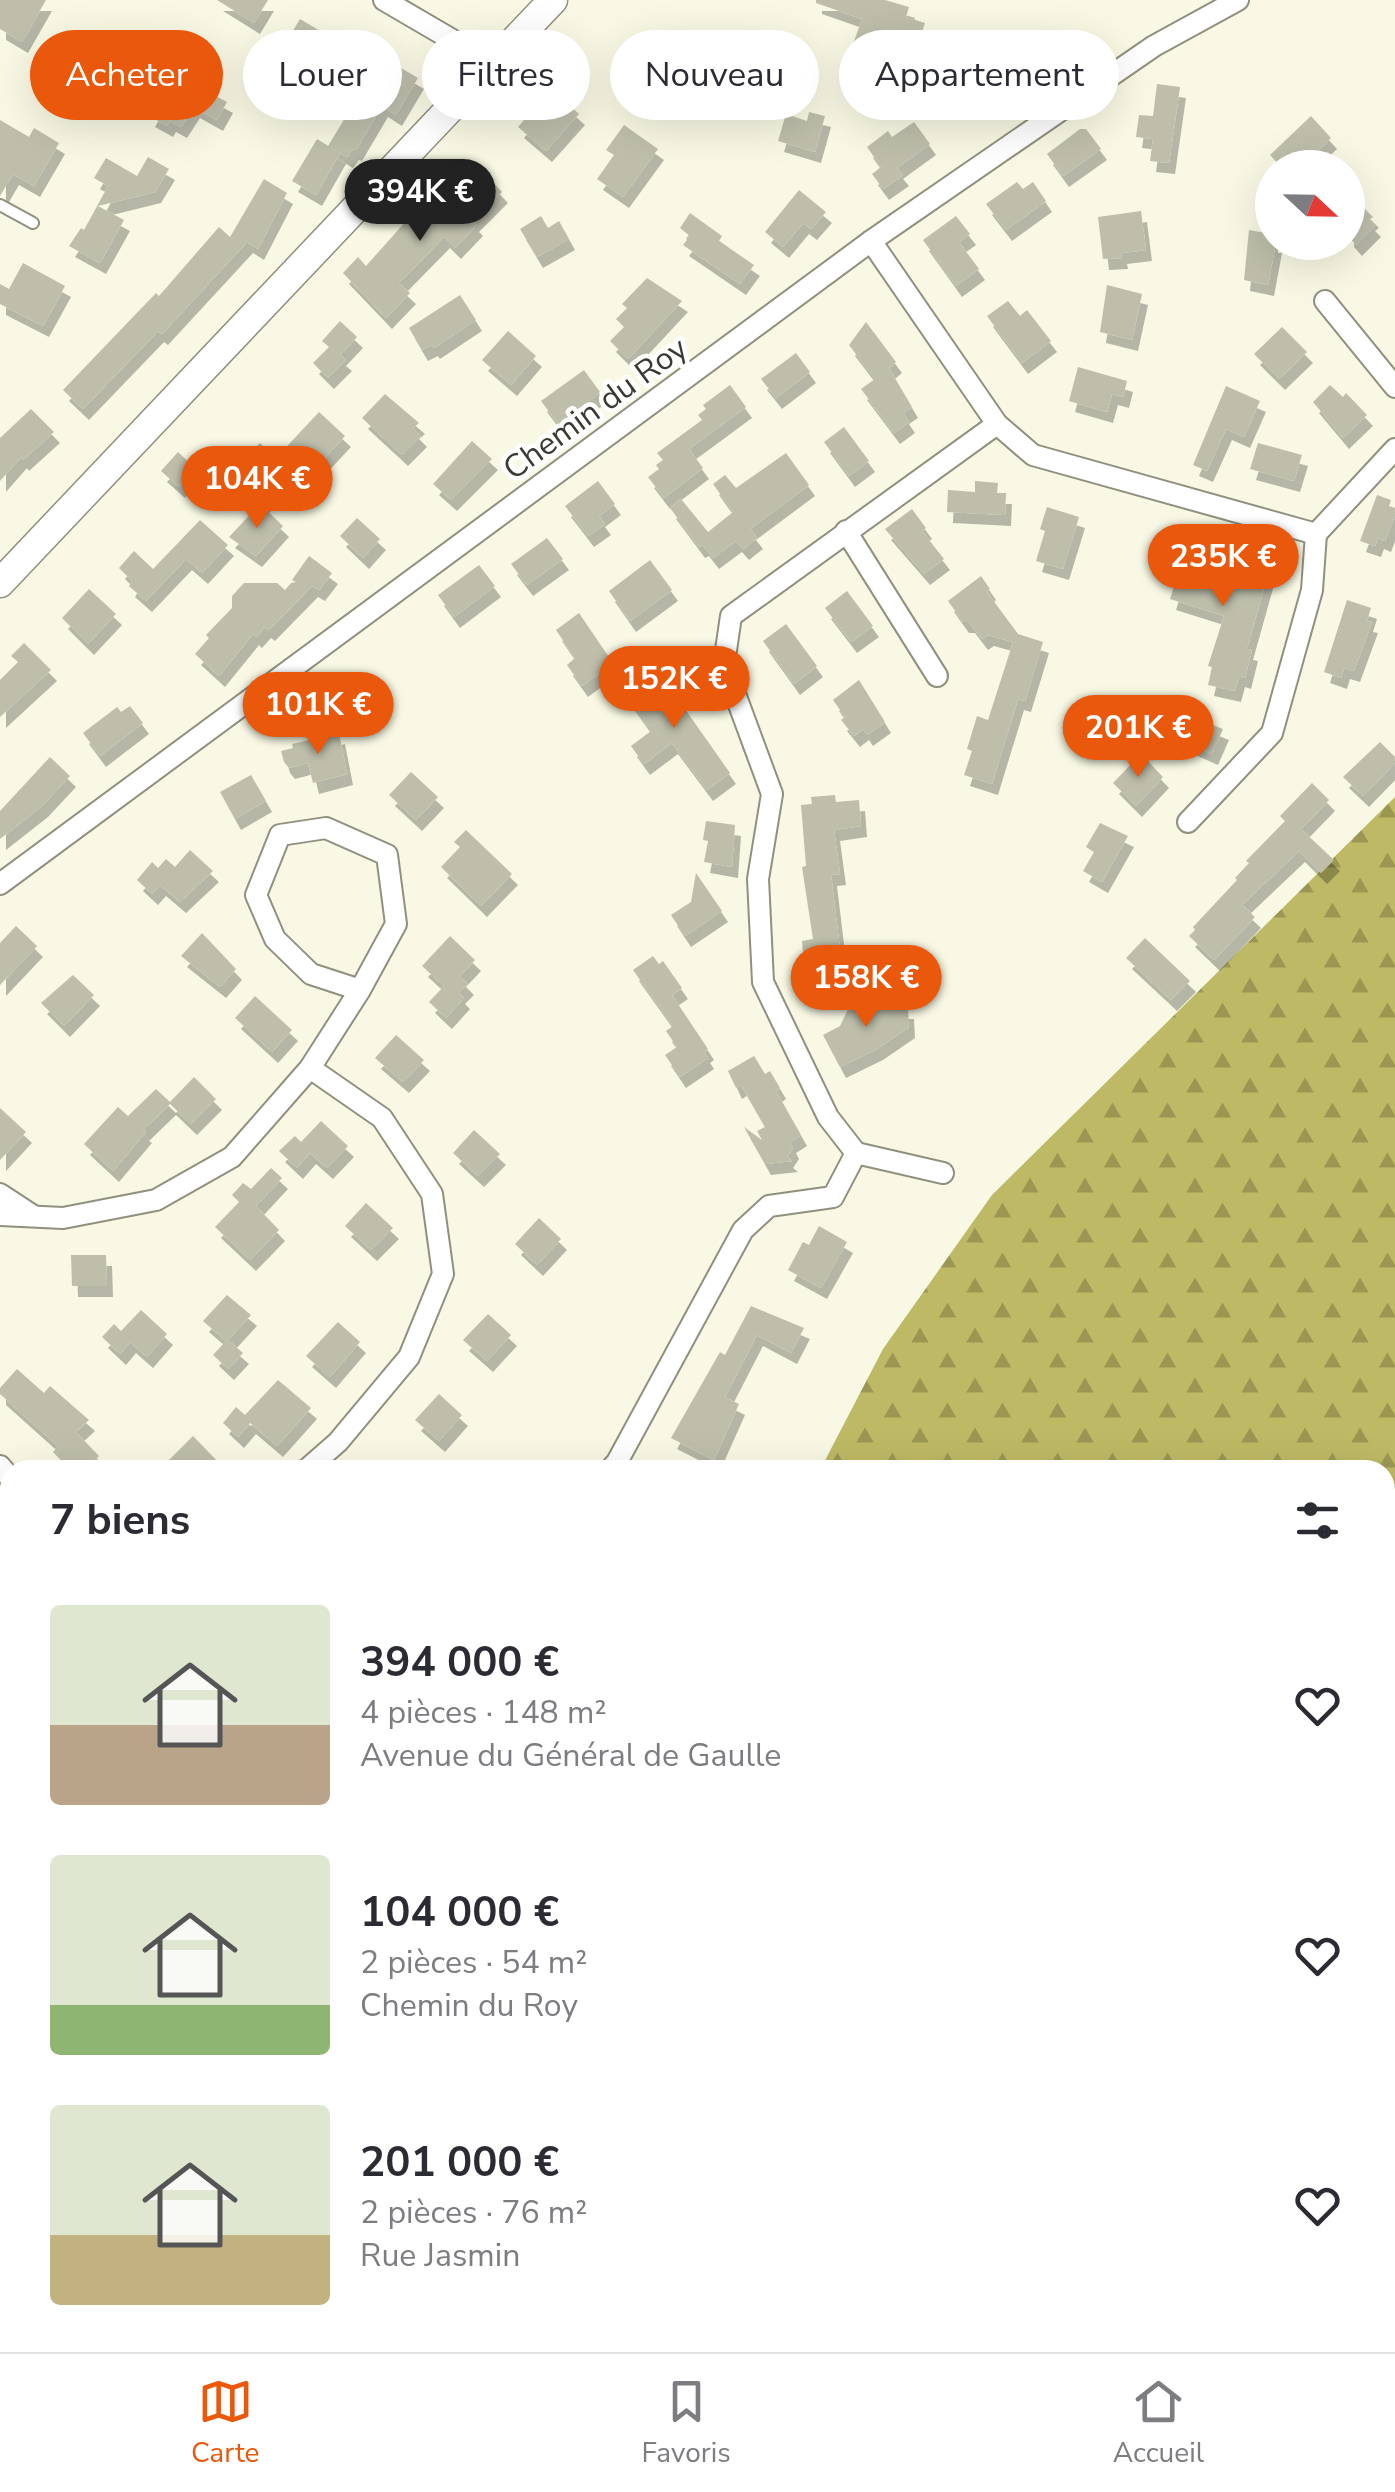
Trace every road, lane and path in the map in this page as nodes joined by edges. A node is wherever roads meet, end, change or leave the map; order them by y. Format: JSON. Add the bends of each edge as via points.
{"nodes":[{"id":1,"x":384,"y":0,"type":"edge"},
{"id":2,"x":553,"y":0,"type":"edge"},
{"id":3,"x":1238,"y":0,"type":"edge"},
{"id":4,"x":435,"y":30,"type":"edge"},
{"id":5,"x":524,"y":30,"type":"edge"},
{"id":6,"x":438,"y":120,"type":"edge"},
{"id":7,"x":0,"y":204,"type":"edge"},
{"id":8,"x":33,"y":223,"type":"dead end"},
{"id":9,"x":871,"y":241,"type":"junction"},
{"id":10,"x":1325,"y":301,"type":"dead end"},
{"id":11,"x":1395,"y":387,"type":"edge"},
{"id":12,"x":997,"y":424,"type":"junction"},
{"id":13,"x":1395,"y":449,"type":"edge"},
{"id":14,"x":846,"y":532,"type":"junction"},
{"id":15,"x":1316,"y":534,"type":"junction"},
{"id":16,"x":0,"y":583,"type":"edge"},
{"id":17,"x":937,"y":676,"type":"dead end"},
{"id":18,"x":1188,"y":822,"type":"dead end"},
{"id":19,"x":0,"y":884,"type":"edge"},
{"id":20,"x":360,"y":990,"type":"junction"},
{"id":21,"x":310,"y":1068,"type":"junction"},
{"id":22,"x":856,"y":1153,"type":"junction"},
{"id":23,"x":943,"y":1174,"type":"dead end"},
{"id":24,"x":0,"y":1194,"type":"edge"},
{"id":25,"x":0,"y":1215,"type":"edge"},
{"id":26,"x":34,"y":1217,"type":"junction"},
{"id":27,"x":317,"y":1460,"type":"edge"},
{"id":28,"x":618,"y":1460,"type":"edge"}],
"edges":[{"from":1,"to":4,"type":"street"},
{"from":2,"to":5,"type":"main road"},
{"from":3,"to":9,"type":"street","name":"Chemin du Roy","via":[[1154,46]]},
{"from":6,"to":16,"type":"main road"},
{"from":7,"to":8,"type":"lane"},
{"from":9,"to":12,"type":"street"},
{"from":9,"to":19,"type":"street","name":"Chemin du Roy"},
{"from":10,"to":11,"type":"street"},
{"from":12,"to":14,"type":"street"},
{"from":12,"to":15,"type":"street","via":[[1033,455]]},
{"from":13,"to":15,"type":"street"},
{"from":14,"to":17,"type":"street"},
{"from":14,"to":22,"type":"street","via":[[732,616],[724,664],[772,794],[758,879],[763,982],[828,1116]]},
{"from":15,"to":18,"type":"street","via":[[1312,590],[1272,733]]},
{"from":20,"to":20,"type":"street","via":[[396,924],[386,855],[326,828],[280,835],[256,894],[275,939],[311,974]]},
{"from":20,"to":21,"type":"street"},
{"from":21,"to":26,"type":"street","via":[[232,1157],[156,1200]]},
{"from":21,"to":27,"type":"street","via":[[382,1118],[432,1194],[442,1274],[409,1358]]},
{"from":22,"to":23,"type":"street"},
{"from":22,"to":28,"type":"street","via":[[832,1196],[769,1206],[743,1230]]},
{"from":24,"to":26,"type":"street"},
{"from":25,"to":26,"type":"street"}]}
